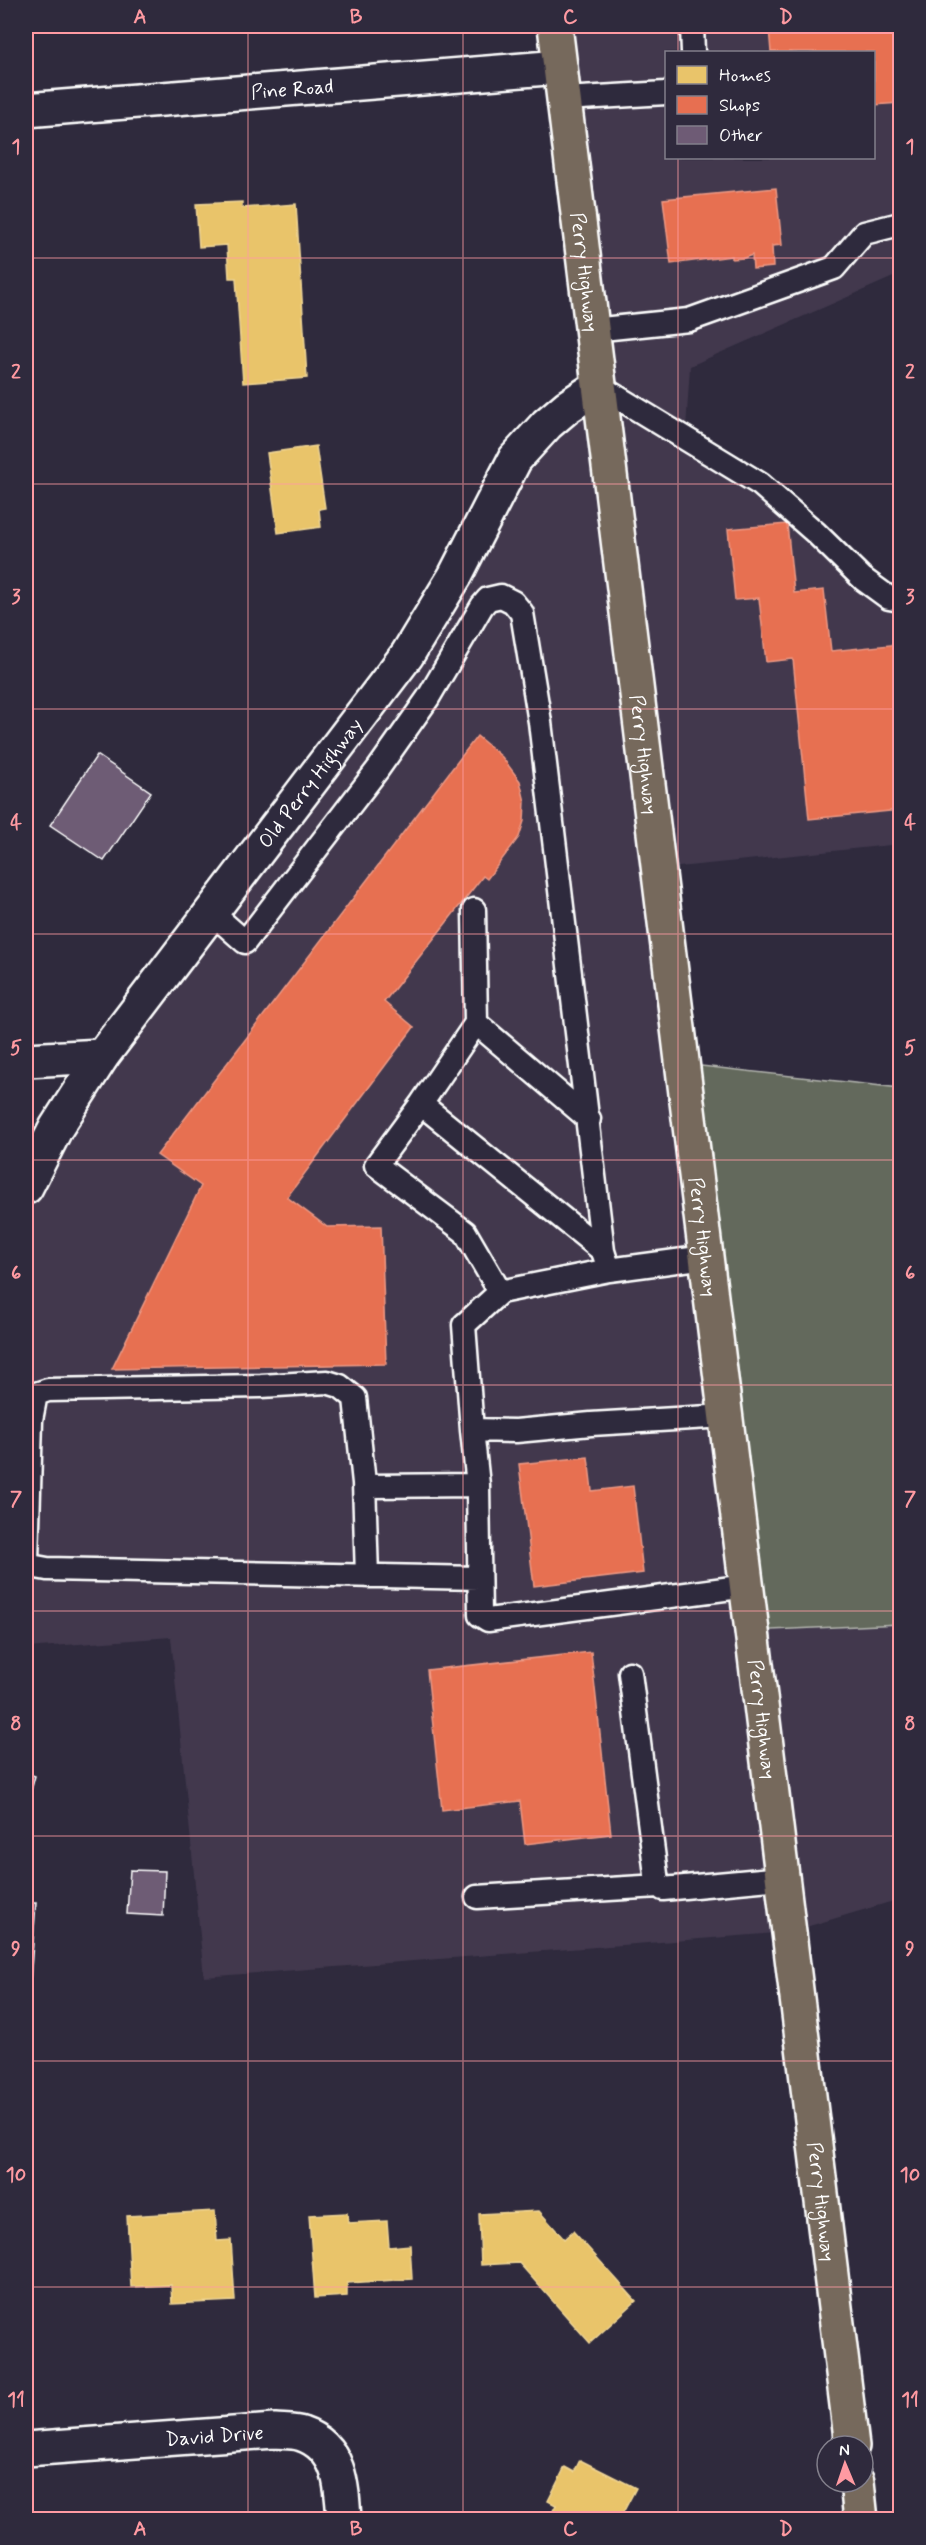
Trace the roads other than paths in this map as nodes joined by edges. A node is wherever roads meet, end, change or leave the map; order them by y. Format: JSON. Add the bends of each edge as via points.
{"nodes":[{"id":1,"x":555,"y":26,"type":"edge"},
{"id":2,"x":692,"y":26,"type":"edge"},
{"id":3,"x":693,"y":51,"type":"edge"},
{"id":4,"x":560,"y":67,"type":"junction"},
{"id":5,"x":665,"y":93,"type":"edge"},
{"id":6,"x":564,"y":99,"type":"junction"},
{"id":7,"x":26,"y":110,"type":"edge"},
{"id":8,"x":900,"y":224,"type":"edge"},
{"id":9,"x":592,"y":330,"type":"junction"},
{"id":10,"x":599,"y":386,"type":"junction"},
{"id":11,"x":900,"y":600,"type":"edge"},
{"id":12,"x":474,"y":910,"type":"dead end"},
{"id":13,"x":211,"y":912,"type":"junction"},
{"id":14,"x":476,"y":1023,"type":"junction"},
{"id":15,"x":102,"y":1056,"type":"junction"},
{"id":16,"x":26,"y":1060,"type":"edge"},
{"id":17,"x":422,"y":1104,"type":"junction"},
{"id":18,"x":589,"y":1119,"type":"junction"},
{"id":19,"x":26,"y":1187,"type":"edge"},
{"id":20,"x":706,"y":1257,"type":"junction"},
{"id":21,"x":606,"y":1260,"type":"junction"},
{"id":22,"x":500,"y":1292,"type":"junction"},
{"id":23,"x":30,"y":1398,"type":"edge"},
{"id":24,"x":726,"y":1416,"type":"junction"},
{"id":25,"x":472,"y":1430,"type":"junction"},
{"id":26,"x":364,"y":1483,"type":"junction"},
{"id":27,"x":478,"y":1485,"type":"junction"},
{"id":28,"x":367,"y":1576,"type":"junction"},
{"id":29,"x":479,"y":1578,"type":"junction"},
{"id":30,"x":747,"y":1586,"type":"junction"},
{"id":31,"x":630,"y":1673,"type":"dead end"},
{"id":32,"x":782,"y":1878,"type":"junction"},
{"id":33,"x":659,"y":1886,"type":"junction"},
{"id":34,"x":477,"y":1897,"type":"dead end"},
{"id":35,"x":851,"y":2434,"type":"edge"},
{"id":36,"x":26,"y":2449,"type":"edge"},
{"id":37,"x":858,"y":2494,"type":"edge"},
{"id":38,"x":344,"y":2520,"type":"edge"},
{"id":39,"x":861,"y":2520,"type":"edge"}],
"edges":[{"from":1,"to":4,"type":"main road","name":"Perry Highway"},
{"from":2,"to":3,"type":"lane"},
{"from":4,"to":6,"type":"main road","name":"Perry Highway"},
{"from":4,"to":7,"type":"street","name":"Pine Road"},
{"from":5,"to":6,"type":"lane"},
{"from":6,"to":9,"type":"main road","name":"Perry Highway"},
{"from":8,"to":9,"type":"lane","via":[[864,233],[834,268],[689,320]]},
{"from":9,"to":10,"type":"main road","name":"Perry Highway"},
{"from":10,"to":11,"type":"lane","via":[[760,484],[863,579],[889,598]]},
{"from":10,"to":13,"type":"street","name":"Old Perry Highway","via":[[547,424],[515,459],[455,576],[407,655]]},
{"from":10,"to":20,"type":"main road","name":"Perry Highway"},
{"from":12,"to":14,"type":"lane"},
{"from":13,"to":15,"type":"street","name":"Old Perry Highway"},
{"from":13,"to":18,"type":"lane","via":[[245,942],[428,698],[488,599],[501,596],[522,613],[540,722]]},
{"from":14,"to":17,"type":"lane"},
{"from":14,"to":18,"type":"lane"},
{"from":15,"to":16,"type":"street"},
{"from":15,"to":19,"type":"street","name":"Old Perry Highway","via":[[56,1128]]},
{"from":17,"to":21,"type":"lane"},
{"from":17,"to":22,"type":"lane","via":[[376,1165],[465,1233]]},
{"from":18,"to":21,"type":"lane"},
{"from":20,"to":21,"type":"lane"},
{"from":20,"to":24,"type":"main road","name":"Perry Highway"},
{"from":21,"to":22,"type":"lane"},
{"from":22,"to":25,"type":"lane","via":[[464,1325]]},
{"from":23,"to":26,"type":"lane","via":[[48,1390],[327,1382],[355,1398]]},
{"from":23,"to":28,"type":"lane","via":[[27,1561],[31,1566]]},
{"from":24,"to":25,"type":"lane","via":[[516,1431]]},
{"from":24,"to":30,"type":"main road","name":"Perry Highway"},
{"from":25,"to":27,"type":"lane"},
{"from":26,"to":27,"type":"lane"},
{"from":26,"to":28,"type":"lane"},
{"from":27,"to":29,"type":"lane"},
{"from":28,"to":29,"type":"lane"},
{"from":29,"to":30,"type":"lane","via":[[480,1615],[488,1620]]},
{"from":30,"to":32,"type":"main road","name":"Perry Highway"},
{"from":31,"to":33,"type":"lane"},
{"from":32,"to":33,"type":"lane","via":[[663,1889]]},
{"from":32,"to":35,"type":"main road","name":"Perry Highway"},
{"from":33,"to":34,"type":"lane"},
{"from":36,"to":38,"type":"street","name":"David Drive","via":[[274,2431],[301,2434],[325,2445],[337,2469]]},
{"from":37,"to":39,"type":"main road"}]}
